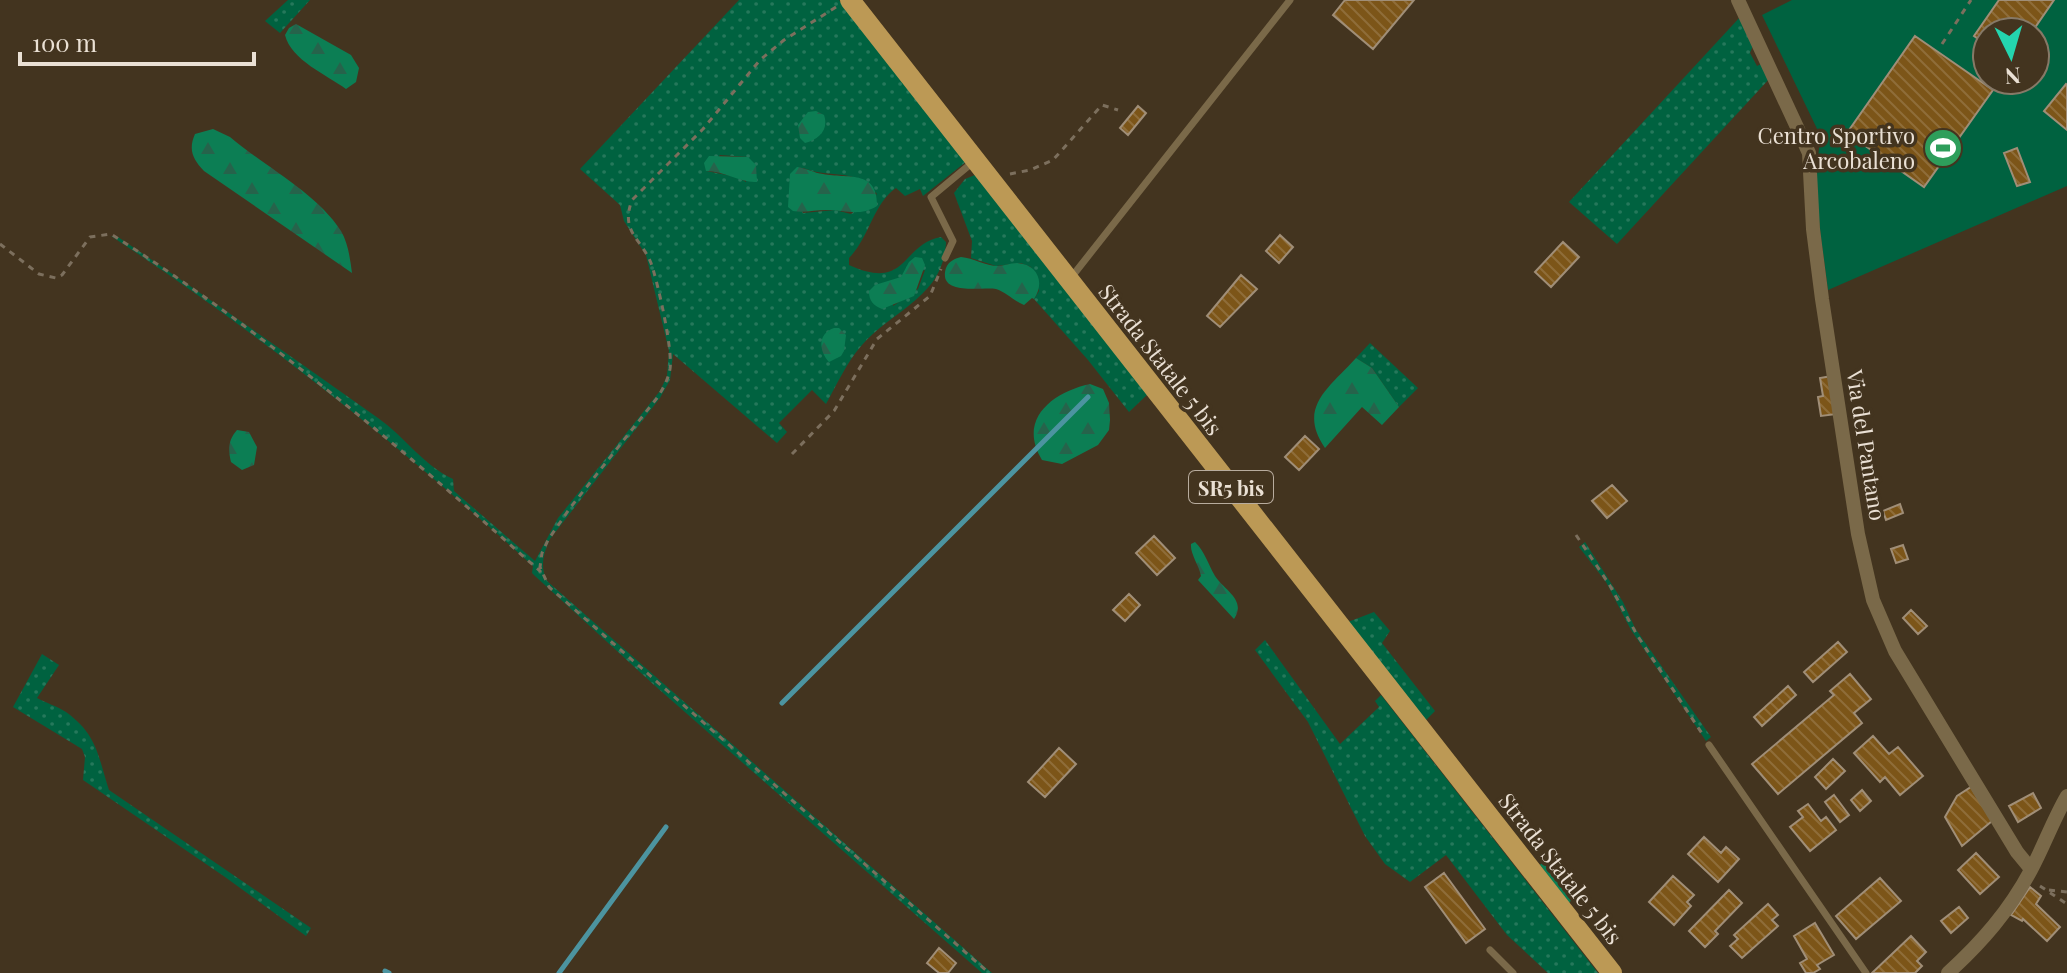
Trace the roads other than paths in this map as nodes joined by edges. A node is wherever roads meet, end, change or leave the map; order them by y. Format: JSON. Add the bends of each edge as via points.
{"nodes":[{"id":1,"x":1290,"y":0,"type":"edge"},
{"id":2,"x":1738,"y":0,"type":"edge"},
{"id":3,"x":844,"y":3,"type":"edge"},
{"id":4,"x":975,"y":161,"type":"junction"},
{"id":5,"x":945,"y":258,"type":"road end"},
{"id":6,"x":1069,"y":281,"type":"junction"},
{"id":7,"x":1709,"y":745,"type":"road end"},
{"id":8,"x":2067,"y":796,"type":"edge"},
{"id":9,"x":2029,"y":874,"type":"junction"},
{"id":10,"x":1490,"y":950,"type":"dead end"},
{"id":11,"x":1513,"y":973,"type":"edge"},
{"id":12,"x":1612,"y":973,"type":"edge"},
{"id":13,"x":1866,"y":973,"type":"edge"},
{"id":14,"x":1948,"y":973,"type":"edge"}],
"edges":[{"from":1,"to":6,"type":"lane"},
{"from":2,"to":9,"type":"street","name":"Via del Pantano","via":[[1809,153],[1822,299],[1873,600],[1895,651]]},
{"from":3,"to":4,"type":"main road","name":"Strada Statale 5 bis","number":"SR5 bis"},
{"from":4,"to":5,"type":"lane","via":[[931,197],[953,241]]},
{"from":4,"to":6,"type":"main road","name":"Strada Statale 5 bis","number":"SR5 bis"},
{"from":6,"to":12,"type":"main road","name":"Strada Statale 5 bis","number":"SR5 bis"},
{"from":7,"to":13,"type":"lane"},
{"from":8,"to":9,"type":"street"},
{"from":9,"to":14,"type":"street","via":[[1993,929]]},
{"from":10,"to":11,"type":"lane"}]}
